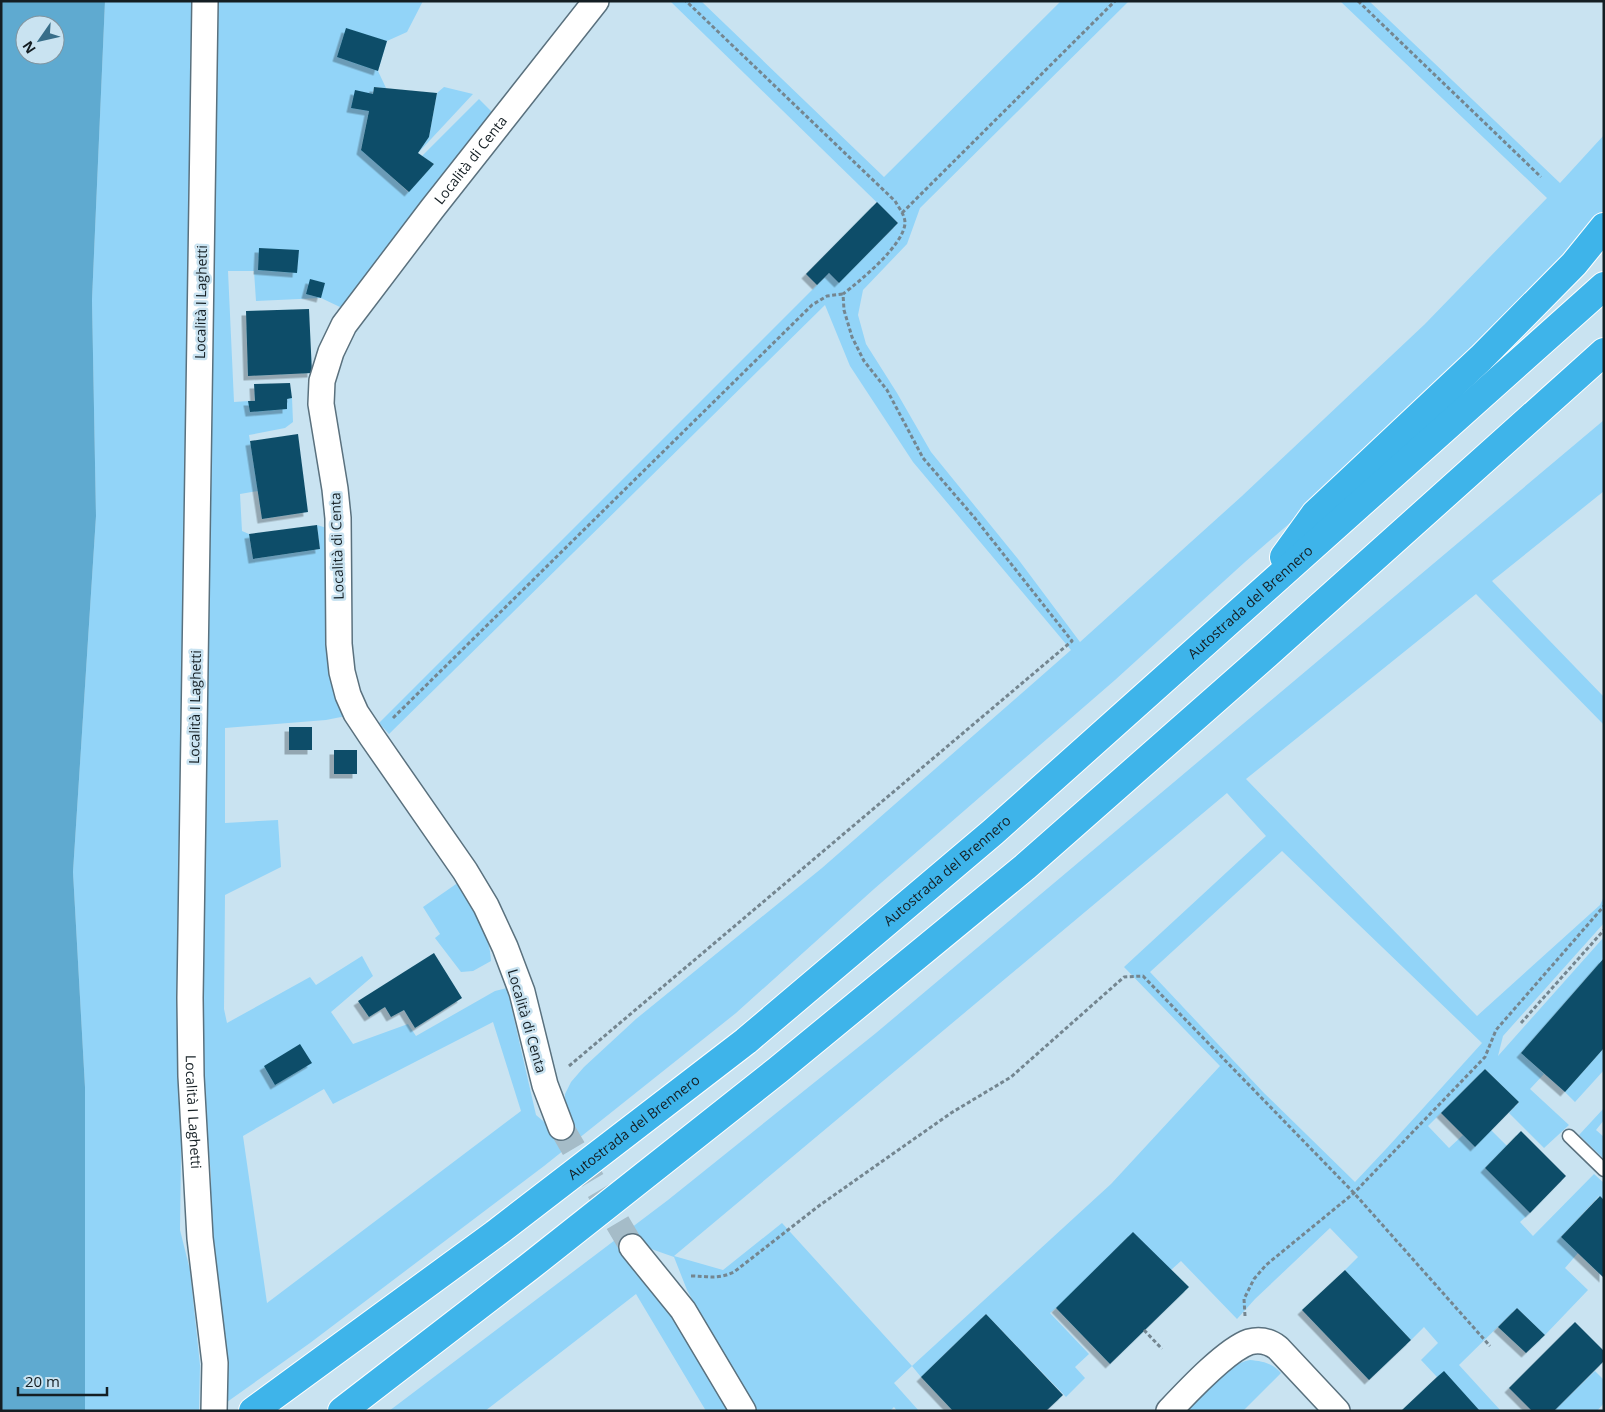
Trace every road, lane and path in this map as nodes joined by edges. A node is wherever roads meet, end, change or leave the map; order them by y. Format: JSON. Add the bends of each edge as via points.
{"nodes":[{"id":1,"x":205,"y":1,"type":"edge"},
{"id":2,"x":596,"y":1,"type":"edge"},
{"id":3,"x":686,"y":1,"type":"edge"},
{"id":4,"x":1115,"y":1,"type":"edge"},
{"id":5,"x":1358,"y":1,"type":"edge"},
{"id":6,"x":1541,"y":178,"type":"dead end"},
{"id":7,"x":902,"y":213,"type":"junction"},
{"id":8,"x":1604,"y":227,"type":"edge"},
{"id":9,"x":1604,"y":286,"type":"edge"},
{"id":10,"x":843,"y":294,"type":"junction"},
{"id":11,"x":1604,"y":352,"type":"edge"},
{"id":12,"x":1254,"y":599,"type":"junction"},
{"id":13,"x":372,"y":737,"type":"junction"},
{"id":14,"x":1604,"y":906,"type":"edge"},
{"id":15,"x":1604,"y":930,"type":"edge"},
{"id":16,"x":1521,"y":1023,"type":"dead end"},
{"id":17,"x":546,"y":1085,"type":"junction"},
{"id":18,"x":560,"y":1127,"type":"tunnel mouth"},
{"id":19,"x":1569,"y":1136,"type":"dead end"},
{"id":20,"x":1604,"y":1170,"type":"edge"},
{"id":21,"x":1354,"y":1193,"type":"junction"},
{"id":22,"x":632,"y":1247,"type":"tunnel mouth"},
{"id":23,"x":662,"y":1285,"type":"junction"},
{"id":24,"x":1244,"y":1310,"type":"dead end"},
{"id":25,"x":1144,"y":1330,"type":"dead end"},
{"id":26,"x":1490,"y":1346,"type":"dead end"},
{"id":27,"x":1162,"y":1349,"type":"dead end"},
{"id":28,"x":214,"y":1411,"type":"edge"},
{"id":29,"x":253,"y":1411,"type":"edge"},
{"id":30,"x":342,"y":1411,"type":"edge"},
{"id":31,"x":743,"y":1411,"type":"edge"},
{"id":32,"x":1169,"y":1411,"type":"edge"},
{"id":33,"x":1337,"y":1411,"type":"edge"}],
"edges":[{"from":1,"to":28,"type":"street","name":"Località I Laghetti","via":[[190,988],[200,1238],[215,1363]]},
{"from":2,"to":13,"type":"street","name":"Località di Centa","via":[[344,325],[326,366],[321,404],[338,518],[342,672],[352,704]]},
{"from":3,"to":7,"type":"path","via":[[895,201]]},
{"from":4,"to":7,"type":"path"},
{"from":5,"to":6,"type":"path"},
{"from":7,"to":10,"type":"path","via":[[905,224],[895,247]]},
{"from":8,"to":12,"type":"highway","via":[[1574,264],[1481,358],[1315,514]]},
{"from":9,"to":12,"type":"highway","name":"Autostrada del Brennero"},
{"from":10,"to":13,"type":"path","via":[[827,296],[812,305]]},
{"from":10,"to":17,"type":"path","via":[[852,337],[864,361],[886,390],[923,458],[1072,641]]},
{"from":11,"to":30,"type":"highway","via":[[1025,867],[778,1070]]},
{"from":12,"to":29,"type":"highway","name":"Autostrada del Brennero","via":[[993,832],[746,1041],[495,1234]]},
{"from":13,"to":17,"type":"street","name":"Località di Centa","via":[[486,906],[522,992]]},
{"from":14,"to":21,"type":"path","via":[[1496,1030],[1485,1057]]},
{"from":15,"to":16,"type":"path"},
{"from":17,"to":18,"type":"street","name":"Località di Centa"},
{"from":19,"to":20,"type":"lane"},
{"from":21,"to":23,"type":"path","via":[[1143,976],[1124,977],[1011,1078],[951,1113],[820,1205],[734,1272],[711,1278],[682,1275]]},
{"from":21,"to":24,"type":"path","via":[[1266,1265],[1244,1299]]},
{"from":21,"to":26,"type":"path"},
{"from":22,"to":23,"type":"street"},
{"from":23,"to":31,"type":"street","via":[[683,1310]]},
{"from":25,"to":27,"type":"path"},
{"from":32,"to":33,"type":"street","via":[[1225,1357],[1250,1342],[1261,1341],[1270,1342],[1278,1348]]}]}
